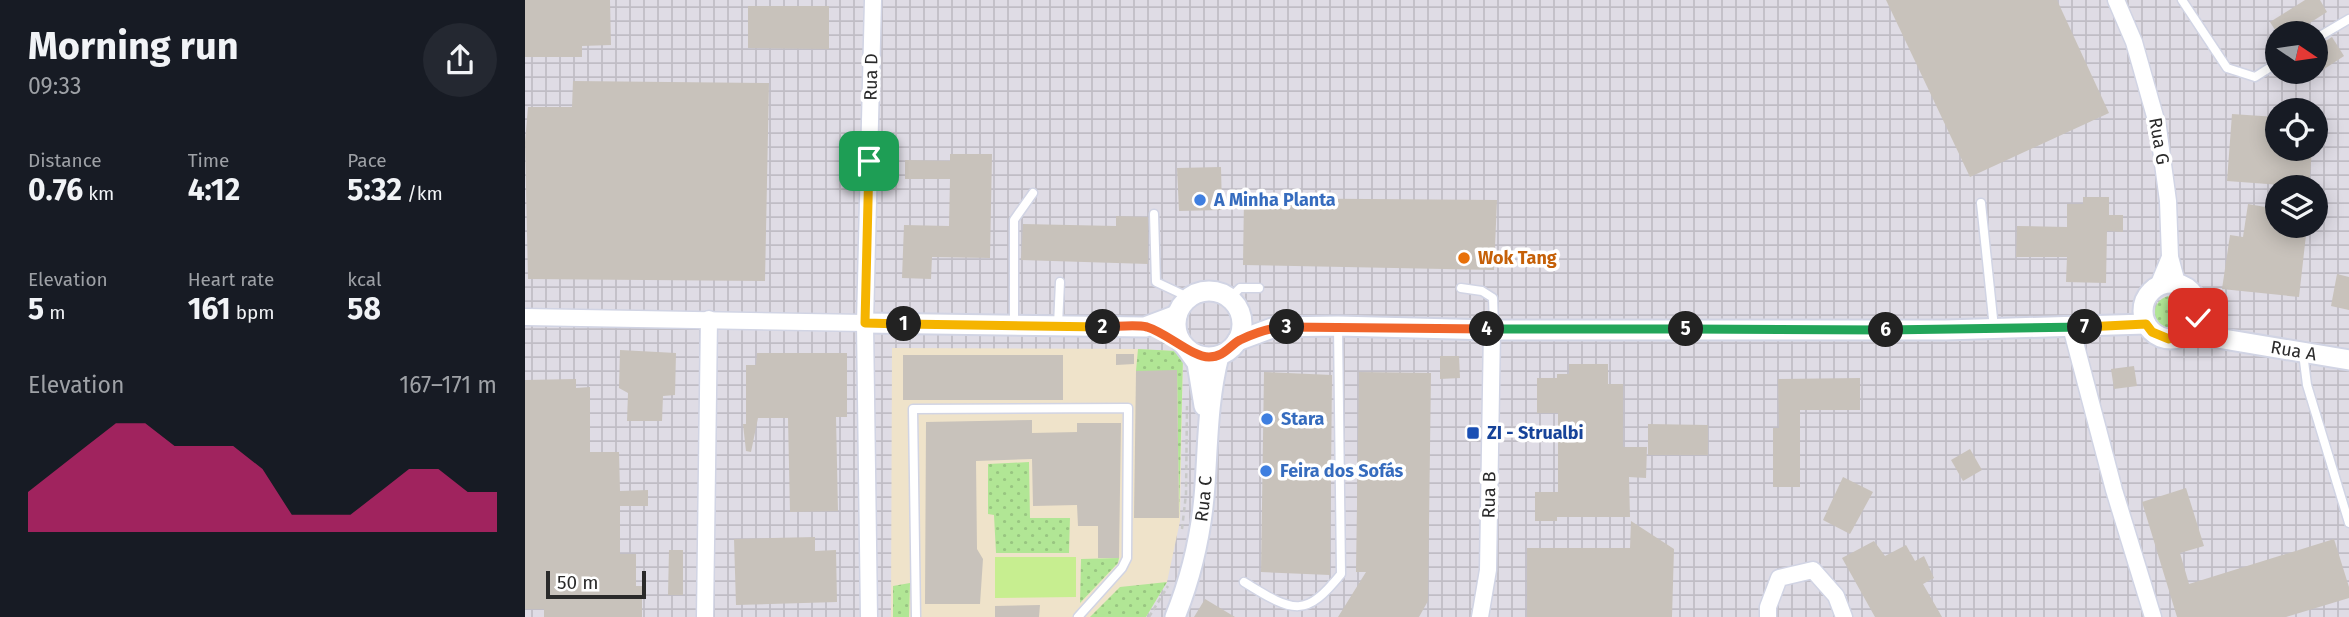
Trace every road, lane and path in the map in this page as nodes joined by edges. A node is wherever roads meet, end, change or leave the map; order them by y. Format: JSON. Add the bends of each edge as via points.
{"nodes":[{"id":1,"x":873,"y":0,"type":"edge"},
{"id":2,"x":2116,"y":0,"type":"edge"},
{"id":3,"x":2182,"y":0,"type":"edge"},
{"id":4,"x":2349,"y":19,"type":"edge"},
{"id":5,"x":2328,"y":31,"type":"edge"},
{"id":6,"x":2265,"y":71,"type":"edge"},
{"id":7,"x":1033,"y":193,"type":"dead end"},
{"id":8,"x":1981,"y":203,"type":"dead end"},
{"id":9,"x":1154,"y":214,"type":"dead end"},
{"id":10,"x":1060,"y":282,"type":"dead end"},
{"id":11,"x":2168,"y":284,"type":"junction"},
{"id":12,"x":1259,"y":288,"type":"dead end"},
{"id":13,"x":1461,"y":288,"type":"dead end"},
{"id":14,"x":1188,"y":298,"type":"junction"},
{"id":15,"x":2144,"y":303,"type":"junction"},
{"id":16,"x":1235,"y":306,"type":"junction"},
{"id":17,"x":2199,"y":311,"type":"junction"},
{"id":18,"x":1177,"y":315,"type":"junction"},
{"id":19,"x":525,"y":317,"type":"edge"},
{"id":20,"x":709,"y":319,"type":"junction"},
{"id":21,"x":865,"y":323,"type":"junction"},
{"id":22,"x":2146,"y":324,"type":"junction"},
{"id":23,"x":1014,"y":326,"type":"junction"},
{"id":24,"x":1338,"y":326,"type":"junction"},
{"id":25,"x":1058,"y":327,"type":"junction"},
{"id":26,"x":1145,"y":327,"type":"junction"},
{"id":27,"x":1275,"y":327,"type":"junction"},
{"id":28,"x":2071,"y":327,"type":"junction"},
{"id":29,"x":2116,"y":327,"type":"junction"},
{"id":30,"x":1994,"y":328,"type":"junction"},
{"id":31,"x":1493,"y":329,"type":"junction"},
{"id":32,"x":2188,"y":334,"type":"junction"},
{"id":33,"x":1237,"y":341,"type":"junction"},
{"id":34,"x":2239,"y":342,"type":"junction"},
{"id":35,"x":1184,"y":346,"type":"junction"},
{"id":36,"x":2303,"y":353,"type":"junction"},
{"id":37,"x":1219,"y":356,"type":"junction"},
{"id":38,"x":2349,"y":360,"type":"edge"},
{"id":39,"x":1187,"y":405,"type":"dead end"},
{"id":40,"x":1207,"y":421,"type":"junction"},
{"id":41,"x":2349,"y":523,"type":"edge"},
{"id":42,"x":1181,"y":538,"type":"dead end"},
{"id":43,"x":1189,"y":573,"type":"junction"},
{"id":44,"x":1244,"y":582,"type":"dead end"},
{"id":45,"x":1169,"y":584,"type":"dead end"},
{"id":46,"x":1321,"y":607,"type":"dead end"},
{"id":47,"x":705,"y":617,"type":"edge"},
{"id":48,"x":869,"y":617,"type":"edge"},
{"id":49,"x":916,"y":617,"type":"edge"},
{"id":50,"x":1078,"y":617,"type":"edge"},
{"id":51,"x":1149,"y":617,"type":"edge"},
{"id":52,"x":1163,"y":617,"type":"edge"},
{"id":53,"x":1175,"y":617,"type":"edge"},
{"id":54,"x":1300,"y":617,"type":"edge"},
{"id":55,"x":1480,"y":617,"type":"edge"},
{"id":56,"x":1768,"y":617,"type":"edge"},
{"id":57,"x":1845,"y":617,"type":"edge"},
{"id":58,"x":2153,"y":617,"type":"edge"}],
"edges":[{"from":1,"to":21,"type":"street","name":"Rua D"},
{"from":2,"to":11,"type":"street","name":"Rua G","via":[[2134,42],[2158,127],[2168,201]]},
{"from":3,"to":6,"type":"lane","via":[[2227,68],[2255,77]]},
{"from":4,"to":5,"type":"lane"},
{"from":7,"to":23,"type":"lane","via":[[1014,220]]},
{"from":8,"to":30,"type":"lane"},
{"from":9,"to":14,"type":"lane","via":[[1156,282]]},
{"from":10,"to":25,"type":"lane"},
{"from":11,"to":15,"type":"street"},
{"from":11,"to":17,"type":"street","via":[[2193,293]]},
{"from":12,"to":16,"type":"lane","via":[[1240,288]]},
{"from":13,"to":31,"type":"lane","via":[[1493,298]]},
{"from":14,"to":16,"type":"street","via":[[1209,290]]},
{"from":14,"to":18,"type":"street"},
{"from":15,"to":22,"type":"street"},
{"from":15,"to":29,"type":"street"},
{"from":16,"to":27,"type":"street"},
{"from":16,"to":33,"type":"street"},
{"from":17,"to":32,"type":"street"},
{"from":17,"to":34,"type":"street","name":"Rua A"},
{"from":18,"to":26,"type":"street"},
{"from":18,"to":35,"type":"street","via":[[1177,334]]},
{"from":19,"to":20,"type":"street"},
{"from":20,"to":21,"type":"street"},
{"from":20,"to":47,"type":"street"},
{"from":21,"to":23,"type":"street"},
{"from":21,"to":48,"type":"street","name":"Rua D"},
{"from":22,"to":29,"type":"street"},
{"from":22,"to":32,"type":"street","via":[[2169,339]]},
{"from":23,"to":25,"type":"street"},
{"from":24,"to":27,"type":"street"},
{"from":24,"to":31,"type":"street"},
{"from":24,"to":46,"type":"lane","via":[[1341,574]]},
{"from":25,"to":26,"type":"street"},
{"from":26,"to":35,"type":"street"},
{"from":27,"to":33,"type":"street"},
{"from":28,"to":29,"type":"street"},
{"from":28,"to":30,"type":"street"},
{"from":28,"to":58,"type":"street","via":[[2113,490]]},
{"from":30,"to":31,"type":"street"},
{"from":31,"to":55,"type":"street","name":"Rua B","via":[[1488,570]]},
{"from":32,"to":34,"type":"street","name":"Rua A"},
{"from":33,"to":37,"type":"street"},
{"from":34,"to":36,"type":"street","name":"Rua A"},
{"from":35,"to":37,"type":"street","via":[[1202,357]]},
{"from":35,"to":40,"type":"street","name":"Rua C","via":[[1197,363]]},
{"from":36,"to":38,"type":"street","name":"Rua A"},
{"from":36,"to":41,"type":"lane","via":[[2307,386]]},
{"from":37,"to":40,"type":"street","name":"Rua C"},
{"from":39,"to":42,"type":"path"},
{"from":40,"to":43,"type":"street","name":"Rua C","via":[[1205,487]]},
{"from":43,"to":52,"type":"street","name":"Rua C"},
{"from":43,"to":53,"type":"street","name":"Rua C"},
{"from":44,"to":54,"type":"lane"},
{"from":45,"to":51,"type":"path"},
{"from":49,"to":50,"type":"lane","via":[[913,410],[1128,408],[1127,558]]},
{"from":56,"to":57,"type":"street","via":[[1779,578],[1813,570],[1836,596]]}]}
